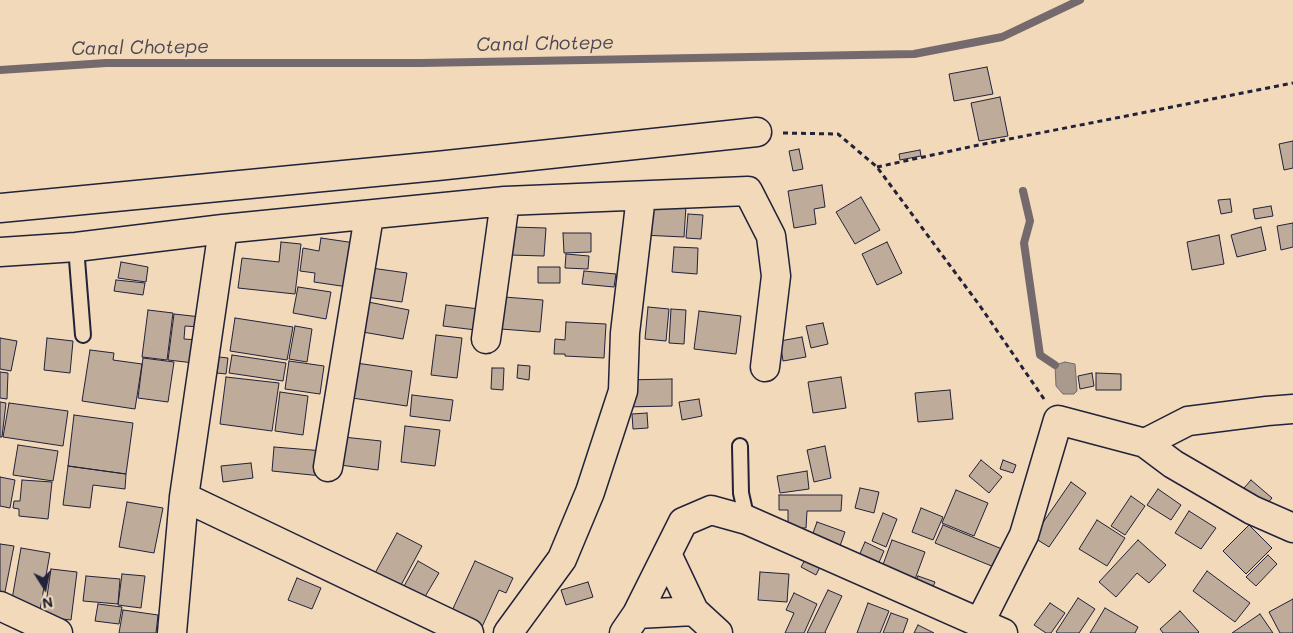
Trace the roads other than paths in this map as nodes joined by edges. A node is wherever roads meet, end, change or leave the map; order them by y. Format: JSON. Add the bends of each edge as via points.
{"nodes":[{"id":1,"x":757,"y":132,"type":"road end"},
{"id":2,"x":641,"y":196,"type":"junction"},
{"id":3,"x":505,"y":201,"type":"junction"},
{"id":4,"x":0,"y":208,"type":"edge"},
{"id":5,"x":369,"y":216,"type":"junction"},
{"id":6,"x":222,"y":229,"type":"junction"},
{"id":7,"x":76,"y":247,"type":"junction"},
{"id":8,"x":0,"y":252,"type":"edge"},
{"id":9,"x":83,"y":335,"type":"dead end"},
{"id":10,"x":486,"y":339,"type":"dead end"},
{"id":11,"x":765,"y":367,"type":"dead end"},
{"id":12,"x":1293,"y":409,"type":"edge"},
{"id":13,"x":1145,"y":442,"type":"junction"},
{"id":14,"x":740,"y":446,"type":"dead end"},
{"id":15,"x":328,"y":466,"type":"dead end"},
{"id":16,"x":184,"y":497,"type":"junction"},
{"id":17,"x":747,"y":520,"type":"junction"},
{"id":18,"x":1293,"y":528,"type":"edge"},
{"id":19,"x":668,"y":554,"type":"junction"},
{"id":20,"x":0,"y":606,"type":"edge"},
{"id":21,"x":694,"y":610,"type":"junction"},
{"id":22,"x":630,"y":624,"type":"edge"},
{"id":23,"x":991,"y":628,"type":"edge"},
{"id":24,"x":58,"y":633,"type":"edge"},
{"id":25,"x":172,"y":633,"type":"edge"},
{"id":26,"x":469,"y":633,"type":"edge"},
{"id":27,"x":508,"y":633,"type":"edge"},
{"id":28,"x":718,"y":633,"type":"edge"}],
"edges":[{"from":1,"to":4,"type":"street"},
{"from":2,"to":3,"type":"street"},
{"from":2,"to":11,"type":"street","via":[[748,191],[771,236],[776,276]]},
{"from":2,"to":27,"type":"street","via":[[625,332],[623,391],[590,492],[562,560]]},
{"from":3,"to":5,"type":"street"},
{"from":3,"to":10,"type":"street"},
{"from":5,"to":6,"type":"street"},
{"from":5,"to":15,"type":"street"},
{"from":6,"to":7,"type":"street"},
{"from":6,"to":16,"type":"street"},
{"from":7,"to":8,"type":"street"},
{"from":7,"to":9,"type":"lane"},
{"from":12,"to":13,"type":"street","via":[[1188,421]]},
{"from":13,"to":18,"type":"street","via":[[1174,464],[1252,510]]},
{"from":13,"to":23,"type":"street","via":[[1058,420],[1024,535]]},
{"from":14,"to":17,"type":"lane","via":[[741,493]]},
{"from":16,"to":25,"type":"street"},
{"from":16,"to":26,"type":"street"},
{"from":17,"to":19,"type":"street","via":[[711,510],[683,522]]},
{"from":17,"to":23,"type":"street"},
{"from":19,"to":21,"type":"street"},
{"from":19,"to":22,"type":"street"},
{"from":20,"to":24,"type":"street"},
{"from":21,"to":22,"type":"street"},
{"from":21,"to":28,"type":"street"}]}
